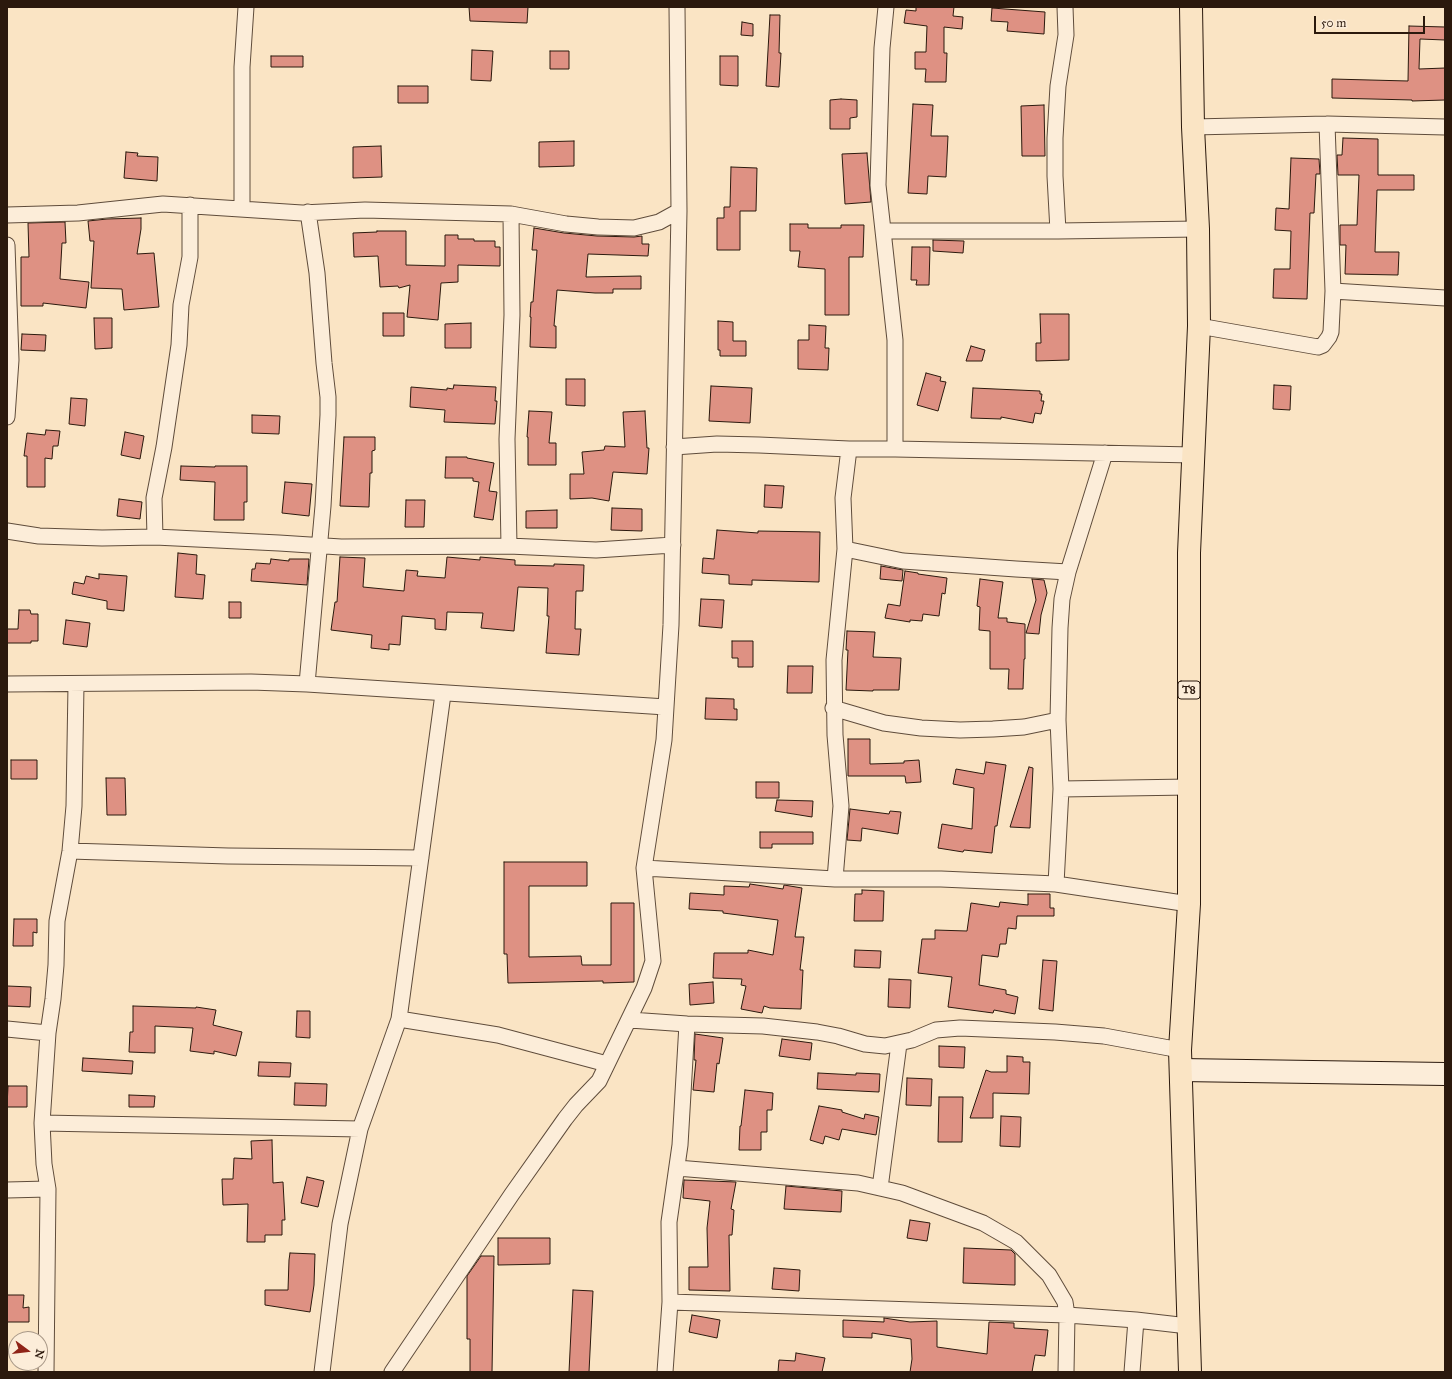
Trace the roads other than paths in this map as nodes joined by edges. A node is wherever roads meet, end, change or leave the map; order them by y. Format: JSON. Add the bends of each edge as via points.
{"nodes":[{"id":1,"x":246,"y":7,"type":"edge"},
{"id":2,"x":677,"y":7,"type":"edge"},
{"id":3,"x":886,"y":7,"type":"edge"},
{"id":4,"x":1065,"y":7,"type":"edge"},
{"id":5,"x":1191,"y":7,"type":"edge"},
{"id":6,"x":1327,"y":124,"type":"junction"},
{"id":7,"x":1193,"y":127,"type":"junction"},
{"id":8,"x":1445,"y":127,"type":"edge"},
{"id":9,"x":190,"y":205,"type":"junction"},
{"id":10,"x":242,"y":209,"type":"junction"},
{"id":11,"x":679,"y":211,"type":"junction"},
{"id":12,"x":308,"y":212,"type":"junction"},
{"id":13,"x":511,"y":214,"type":"junction"},
{"id":14,"x":7,"y":215,"type":"edge"},
{"id":15,"x":1198,"y":228,"type":"junction"},
{"id":16,"x":883,"y":231,"type":"junction"},
{"id":17,"x":1058,"y":231,"type":"junction"},
{"id":18,"x":7,"y":245,"type":"edge"},
{"id":19,"x":1332,"y":291,"type":"junction"},
{"id":20,"x":1445,"y":298,"type":"edge"},
{"id":21,"x":1199,"y":326,"type":"junction"},
{"id":22,"x":7,"y":417,"type":"edge"},
{"id":23,"x":674,"y":447,"type":"junction"},
{"id":24,"x":895,"y":448,"type":"junction"},
{"id":25,"x":849,"y":449,"type":"junction"},
{"id":26,"x":1105,"y":453,"type":"junction"},
{"id":27,"x":1194,"y":455,"type":"junction"},
{"id":28,"x":7,"y":531,"type":"edge"},
{"id":29,"x":155,"y":537,"type":"junction"},
{"id":30,"x":674,"y":545,"type":"junction"},
{"id":31,"x":319,"y":546,"type":"junction"},
{"id":32,"x":509,"y":546,"type":"junction"},
{"id":33,"x":844,"y":549,"type":"junction"},
{"id":34,"x":1068,"y":572,"type":"junction"},
{"id":35,"x":7,"y":684,"type":"edge"},
{"id":36,"x":76,"y":684,"type":"junction"},
{"id":37,"x":307,"y":684,"type":"junction"},
{"id":38,"x":444,"y":694,"type":"junction"},
{"id":39,"x":666,"y":707,"type":"junction"},
{"id":40,"x":834,"y":708,"type":"junction"},
{"id":41,"x":1058,"y":720,"type":"junction"},
{"id":42,"x":1189,"y":787,"type":"junction"},
{"id":43,"x":1061,"y":789,"type":"junction"},
{"id":44,"x":70,"y":851,"type":"junction"},
{"id":45,"x":421,"y":858,"type":"junction"},
{"id":46,"x":644,"y":868,"type":"junction"},
{"id":47,"x":835,"y":879,"type":"junction"},
{"id":48,"x":1056,"y":884,"type":"junction"},
{"id":49,"x":1189,"y":904,"type":"junction"},
{"id":50,"x":399,"y":1019,"type":"junction"},
{"id":51,"x":630,"y":1020,"type":"junction"},
{"id":52,"x":687,"y":1024,"type":"junction"},
{"id":53,"x":7,"y":1029,"type":"edge"},
{"id":54,"x":48,"y":1033,"type":"junction"},
{"id":55,"x":899,"y":1044,"type":"junction"},
{"id":56,"x":1181,"y":1060,"type":"junction"},
{"id":57,"x":607,"y":1064,"type":"junction"},
{"id":58,"x":1445,"y":1074,"type":"edge"},
{"id":59,"x":42,"y":1123,"type":"junction"},
{"id":60,"x":360,"y":1129,"type":"junction"},
{"id":61,"x":677,"y":1168,"type":"junction"},
{"id":62,"x":880,"y":1188,"type":"junction"},
{"id":63,"x":48,"y":1189,"type":"junction"},
{"id":64,"x":7,"y":1190,"type":"edge"},
{"id":65,"x":670,"y":1302,"type":"junction"},
{"id":66,"x":1067,"y":1315,"type":"junction"},
{"id":67,"x":1136,"y":1320,"type":"junction"},
{"id":68,"x":1188,"y":1326,"type":"junction"},
{"id":69,"x":46,"y":1372,"type":"edge"},
{"id":70,"x":322,"y":1372,"type":"edge"},
{"id":71,"x":392,"y":1372,"type":"edge"},
{"id":72,"x":665,"y":1372,"type":"edge"},
{"id":73,"x":1066,"y":1372,"type":"edge"},
{"id":74,"x":1132,"y":1372,"type":"edge"},
{"id":75,"x":1190,"y":1372,"type":"edge"}],
"edges":[{"from":1,"to":10,"type":"street","via":[[242,67]]},
{"from":2,"to":11,"type":"street"},
{"from":3,"to":16,"type":"street","via":[[882,48],[878,185]]},
{"from":4,"to":17,"type":"street","via":[[1066,35],[1058,86],[1055,138]]},
{"from":5,"to":7,"type":"highway","number":"T8"},
{"from":6,"to":7,"type":"street"},
{"from":6,"to":8,"type":"street"},
{"from":6,"to":19,"type":"street"},
{"from":7,"to":15,"type":"highway","number":"T8"},
{"from":9,"to":10,"type":"street"},
{"from":9,"to":14,"type":"street","via":[[163,204],[78,212]]},
{"from":9,"to":29,"type":"street","via":[[190,257],[181,305],[179,345],[164,448],[154,498]]},
{"from":10,"to":12,"type":"street"},
{"from":11,"to":13,"type":"street","via":[[659,222],[634,228],[598,228]]},
{"from":11,"to":23,"type":"street"},
{"from":12,"to":13,"type":"street","via":[[365,210]]},
{"from":12,"to":31,"type":"street","via":[[317,273],[328,397],[328,434]]},
{"from":13,"to":32,"type":"street","via":[[512,315],[507,439]]},
{"from":15,"to":17,"type":"street"},
{"from":15,"to":21,"type":"highway","number":"T8"},
{"from":16,"to":17,"type":"street"},
{"from":16,"to":24,"type":"street","via":[[895,340]]},
{"from":18,"to":22,"type":"street","via":[[11,360]]},
{"from":19,"to":20,"type":"street"},
{"from":19,"to":21,"type":"street","via":[[1331,332],[1326,342],[1318,347]]},
{"from":21,"to":27,"type":"highway","number":"T8"},
{"from":23,"to":25,"type":"street","via":[[717,444]]},
{"from":23,"to":30,"type":"street"},
{"from":24,"to":25,"type":"street"},
{"from":24,"to":26,"type":"street"},
{"from":25,"to":33,"type":"street","via":[[843,498]]},
{"from":26,"to":27,"type":"street"},
{"from":26,"to":34,"type":"street"},
{"from":27,"to":42,"type":"highway","number":"T8","via":[[1189,553]]},
{"from":28,"to":29,"type":"street","via":[[39,536]]},
{"from":29,"to":31,"type":"street"},
{"from":30,"to":32,"type":"street","via":[[596,550]]},
{"from":30,"to":39,"type":"street"},
{"from":31,"to":32,"type":"street"},
{"from":31,"to":37,"type":"street"},
{"from":33,"to":34,"type":"street","via":[[903,561]]},
{"from":33,"to":40,"type":"street","via":[[834,660]]},
{"from":34,"to":41,"type":"street","via":[[1062,599],[1060,628]]},
{"from":35,"to":36,"type":"street"},
{"from":36,"to":37,"type":"street"},
{"from":36,"to":44,"type":"street","via":[[74,806]]},
{"from":37,"to":38,"type":"street"},
{"from":38,"to":39,"type":"street"},
{"from":38,"to":45,"type":"street"},
{"from":39,"to":46,"type":"street","via":[[659,780]]},
{"from":40,"to":41,"type":"street","via":[[884,723],[921,728],[993,729],[1024,727]]},
{"from":40,"to":47,"type":"street","via":[[841,806]]},
{"from":41,"to":43,"type":"street"},
{"from":42,"to":43,"type":"street"},
{"from":42,"to":49,"type":"highway","number":"T8"},
{"from":43,"to":48,"type":"street"},
{"from":44,"to":45,"type":"street"},
{"from":44,"to":54,"type":"street","via":[[57,922],[54,999]]},
{"from":45,"to":50,"type":"street"},
{"from":46,"to":47,"type":"street"},
{"from":46,"to":51,"type":"street","via":[[653,961]]},
{"from":47,"to":48,"type":"street","via":[[941,879]]},
{"from":48,"to":49,"type":"street"},
{"from":49,"to":56,"type":"highway","number":"T8"},
{"from":50,"to":57,"type":"street","via":[[498,1035]]},
{"from":50,"to":60,"type":"street"},
{"from":51,"to":52,"type":"street"},
{"from":51,"to":57,"type":"street"},
{"from":52,"to":55,"type":"street","via":[[763,1026],[838,1036],[865,1044]]},
{"from":52,"to":61,"type":"street"},
{"from":53,"to":54,"type":"street"},
{"from":54,"to":59,"type":"street"},
{"from":55,"to":56,"type":"street","via":[[936,1030],[960,1028],[1056,1032],[1104,1036]]},
{"from":55,"to":62,"type":"street"},
{"from":56,"to":58,"type":"street"},
{"from":56,"to":68,"type":"highway","number":"T8"},
{"from":57,"to":71,"type":"street","via":[[599,1082],[576,1104]]},
{"from":59,"to":60,"type":"street"},
{"from":59,"to":63,"type":"street"},
{"from":60,"to":70,"type":"street","via":[[340,1224]]},
{"from":61,"to":62,"type":"street","via":[[858,1183]]},
{"from":61,"to":65,"type":"street","via":[[669,1222]]},
{"from":62,"to":66,"type":"street","via":[[902,1193],[983,1223],[1016,1242],[1049,1275],[1065,1302]]},
{"from":63,"to":64,"type":"street"},
{"from":63,"to":69,"type":"street"},
{"from":65,"to":66,"type":"street"},
{"from":65,"to":72,"type":"street"},
{"from":66,"to":67,"type":"street"},
{"from":66,"to":73,"type":"street"},
{"from":67,"to":68,"type":"street"},
{"from":67,"to":74,"type":"street"},
{"from":68,"to":75,"type":"highway","number":"T8"}]}
